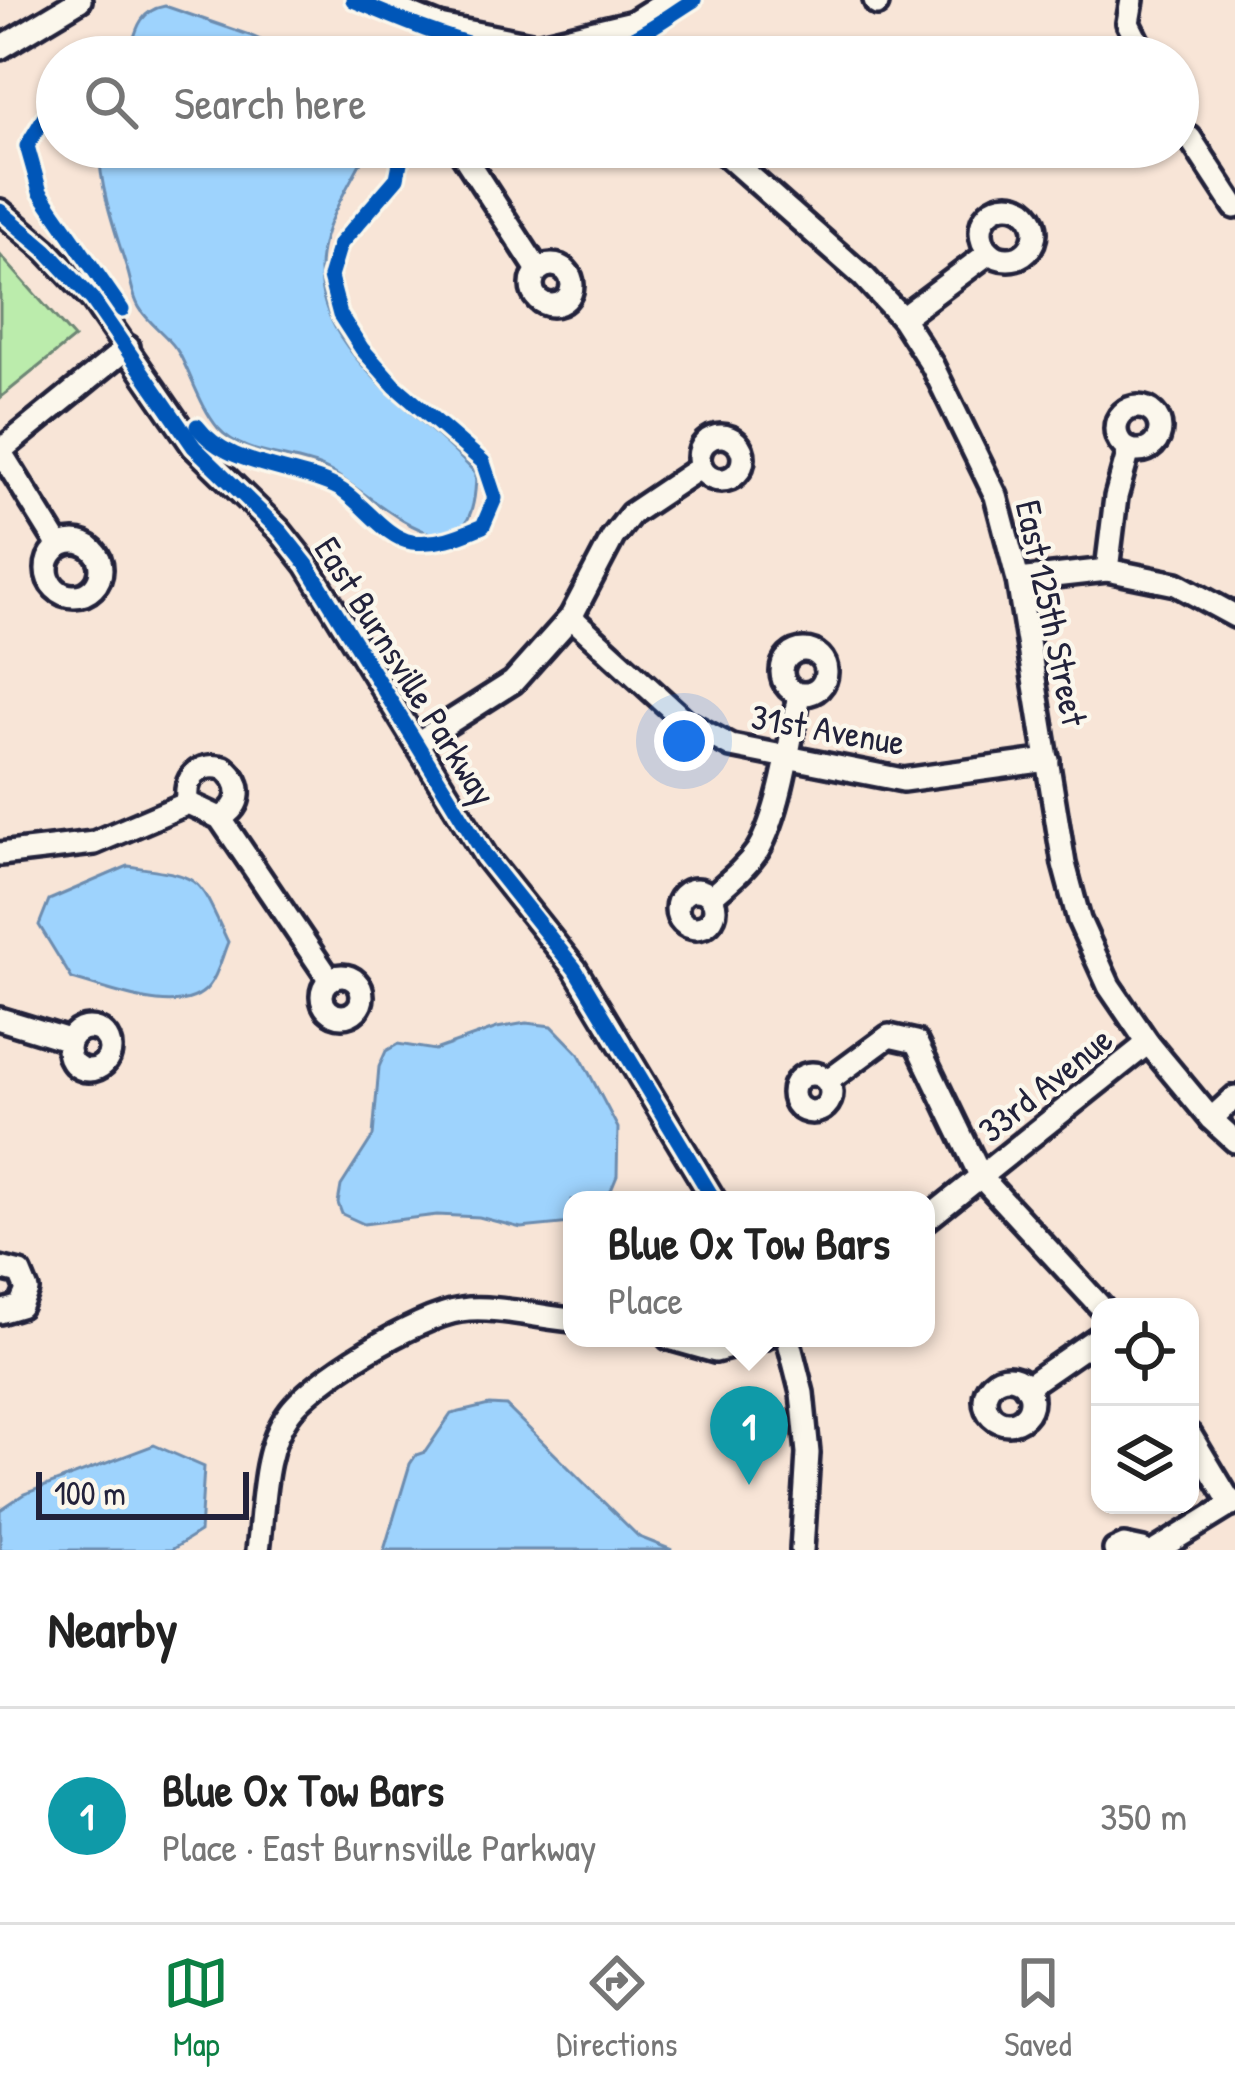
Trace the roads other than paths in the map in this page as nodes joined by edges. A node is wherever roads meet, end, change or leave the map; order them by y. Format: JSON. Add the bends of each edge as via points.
{"nodes":[{"id":1,"x":80,"y":0,"type":"edge"},
{"id":2,"x":375,"y":0,"type":"edge"},
{"id":3,"x":668,"y":0,"type":"edge"},
{"id":4,"x":1132,"y":0,"type":"edge"},
{"id":5,"x":633,"y":22,"type":"junction"},
{"id":6,"x":439,"y":26,"type":"junction"},
{"id":7,"x":438,"y":36,"type":"edge"},
{"id":8,"x":490,"y":36,"type":"edge"},
{"id":9,"x":574,"y":36,"type":"edge"},
{"id":10,"x":642,"y":36,"type":"edge"},
{"id":11,"x":1134,"y":36,"type":"edge"},
{"id":12,"x":0,"y":49,"type":"edge"},
{"id":13,"x":1199,"y":152,"type":"edge"},
{"id":14,"x":472,"y":168,"type":"edge"},
{"id":15,"x":741,"y":168,"type":"edge"},
{"id":16,"x":1235,"y":207,"type":"edge"},
{"id":17,"x":0,"y":211,"type":"edge"},
{"id":18,"x":990,"y":252,"type":"dead end"},
{"id":19,"x":538,"y":270,"type":"dead end"},
{"id":20,"x":902,"y":318,"type":"junction"},
{"id":21,"x":128,"y":347,"type":"junction"},
{"id":22,"x":1130,"y":450,"type":"dead end"},
{"id":23,"x":0,"y":451,"type":"edge"},
{"id":24,"x":701,"y":467,"type":"dead end"},
{"id":25,"x":59,"y":546,"type":"dead end"},
{"id":26,"x":1108,"y":570,"type":"junction"},
{"id":27,"x":1018,"y":580,"type":"junction"},
{"id":28,"x":1235,"y":616,"type":"edge"},
{"id":29,"x":571,"y":617,"type":"junction"},
{"id":30,"x":799,"y":694,"type":"dead end"},
{"id":31,"x":417,"y":743,"type":"junction"},
{"id":32,"x":787,"y":760,"type":"junction"},
{"id":33,"x":1048,"y":760,"type":"junction"},
{"id":34,"x":188,"y":803,"type":"junction"},
{"id":35,"x":220,"y":818,"type":"junction"},
{"id":36,"x":0,"y":854,"type":"edge"},
{"id":37,"x":711,"y":897,"type":"dead end"},
{"id":38,"x":330,"y":980,"type":"dead end"},
{"id":39,"x":0,"y":1019,"type":"edge"},
{"id":40,"x":70,"y":1040,"type":"dead end"},
{"id":41,"x":1148,"y":1043,"type":"junction"},
{"id":42,"x":827,"y":1081,"type":"dead end"},
{"id":43,"x":1235,"y":1097,"type":"edge"},
{"id":44,"x":1210,"y":1119,"type":"junction"},
{"id":45,"x":1235,"y":1141,"type":"edge"},
{"id":46,"x":981,"y":1177,"type":"junction"},
{"id":47,"x":709,"y":1191,"type":"edge"},
{"id":48,"x":935,"y":1213,"type":"edge"},
{"id":49,"x":0,"y":1268,"type":"edge"},
{"id":50,"x":1093,"y":1298,"type":"edge"},
{"id":51,"x":0,"y":1312,"type":"edge"},
{"id":52,"x":563,"y":1319,"type":"edge"},
{"id":53,"x":1091,"y":1342,"type":"edge"},
{"id":54,"x":701,"y":1347,"type":"edge"},
{"id":55,"x":730,"y":1347,"type":"edge"},
{"id":56,"x":790,"y":1347,"type":"edge"},
{"id":57,"x":1026,"y":1387,"type":"dead end"},
{"id":58,"x":1199,"y":1449,"type":"edge"},
{"id":59,"x":1233,"y":1504,"type":"edge"},
{"id":60,"x":258,"y":1550,"type":"edge"},
{"id":61,"x":802,"y":1550,"type":"edge"},
{"id":62,"x":1115,"y":1550,"type":"edge"},
{"id":63,"x":1143,"y":1550,"type":"edge"},
{"id":64,"x":1157,"y":1550,"type":"edge"}],
"edges":[{"from":1,"to":12,"type":"street"},
{"from":2,"to":6,"type":"street"},
{"from":3,"to":5,"type":"street"},
{"from":4,"to":11,"type":"street"},
{"from":5,"to":9,"type":"street"},
{"from":5,"to":10,"type":"street"},
{"from":6,"to":7,"type":"street"},
{"from":6,"to":8,"type":"street"},
{"from":13,"to":16,"type":"street"},
{"from":14,"to":19,"type":"street"},
{"from":15,"to":20,"type":"street","name":"East 125th Street"},
{"from":17,"to":21,"type":"street","name":"East Burnsville Parkway","via":[[71,275]]},
{"from":18,"to":20,"type":"street"},
{"from":20,"to":27,"type":"street","name":"East 125th Street","via":[[995,496]]},
{"from":21,"to":23,"type":"street"},
{"from":21,"to":31,"type":"street","name":"East Burnsville Parkway","via":[[194,447],[308,565]]},
{"from":22,"to":26,"type":"street"},
{"from":23,"to":25,"type":"street"},
{"from":24,"to":29,"type":"street","via":[[631,514]]},
{"from":26,"to":27,"type":"street"},
{"from":26,"to":28,"type":"street","via":[[1176,584]]},
{"from":27,"to":33,"type":"street","name":"East 125th Street"},
{"from":29,"to":31,"type":"street","via":[[513,682]]},
{"from":29,"to":32,"type":"street","name":"31st Avenue","via":[[686,722],[731,746]]},
{"from":30,"to":32,"type":"street"},
{"from":31,"to":47,"type":"street","name":"East Burnsville Parkway","via":[[486,857],[575,968]]},
{"from":32,"to":33,"type":"street","name":"31st Avenue","via":[[903,780]]},
{"from":32,"to":37,"type":"street","via":[[761,846]]},
{"from":33,"to":41,"type":"street","name":"East 125th Street","via":[[1079,920],[1109,986]]},
{"from":34,"to":35,"type":"street"},
{"from":34,"to":35,"type":"street","via":[[194,773],[224,768],[239,795]]},
{"from":34,"to":36,"type":"street","via":[[94,843]]},
{"from":35,"to":38,"type":"street"},
{"from":39,"to":40,"type":"street"},
{"from":41,"to":44,"type":"street","name":"East 125th Street"},
{"from":41,"to":46,"type":"street","name":"33rd Avenue"},
{"from":42,"to":46,"type":"street","via":[[890,1036],[916,1042]]},
{"from":43,"to":44,"type":"street"},
{"from":44,"to":45,"type":"street","name":"East 125th Street"},
{"from":46,"to":48,"type":"street","name":"33rd Avenue"},
{"from":46,"to":50,"type":"street"},
{"from":49,"to":51,"type":"street","via":[[20,1274],[27,1290],[20,1306]]},
{"from":52,"to":60,"type":"street","via":[[463,1309],[418,1323],[317,1385],[287,1415],[272,1452]]},
{"from":53,"to":57,"type":"street"},
{"from":54,"to":55,"type":"street"},
{"from":56,"to":61,"type":"street","via":[[808,1453]]},
{"from":58,"to":59,"type":"street"},
{"from":59,"to":64,"type":"street"},
{"from":62,"to":63,"type":"street"}]}
